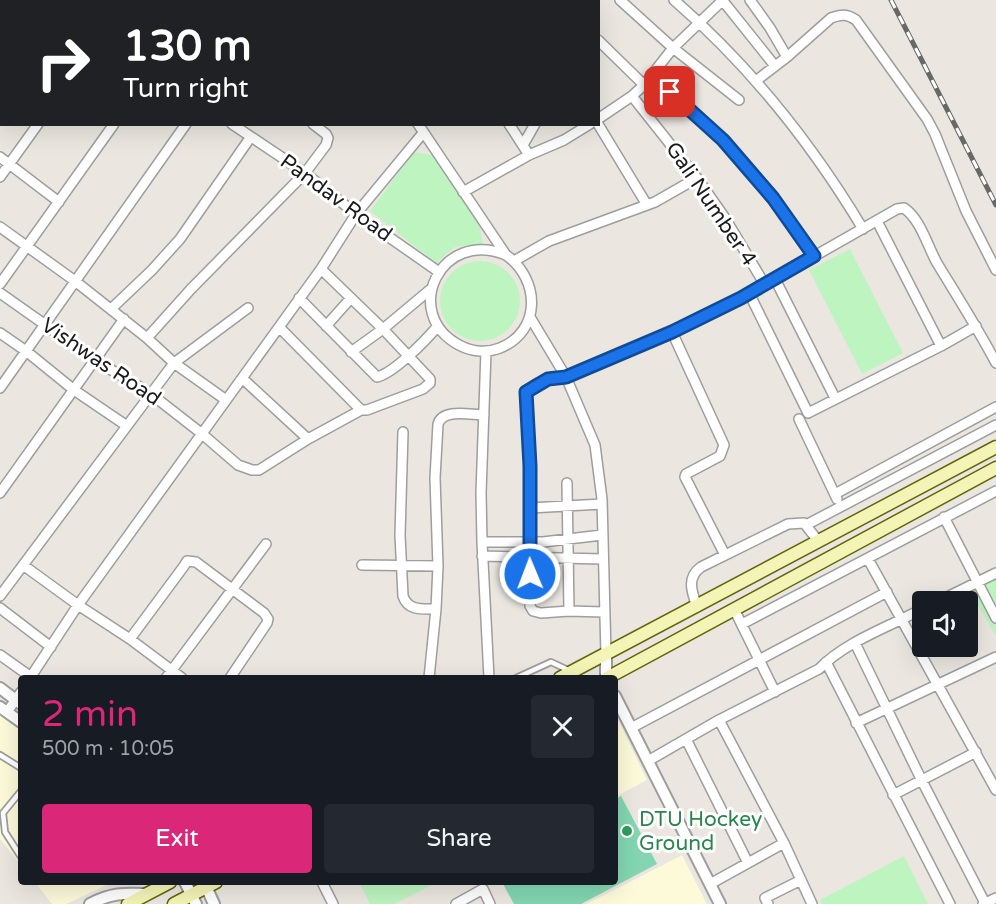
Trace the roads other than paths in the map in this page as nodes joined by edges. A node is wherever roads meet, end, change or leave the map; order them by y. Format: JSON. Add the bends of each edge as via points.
{"nodes":[{"id":1,"x":620,"y":0,"type":"edge"},
{"id":2,"x":674,"y":0,"type":"edge"},
{"id":3,"x":723,"y":0,"type":"edge"},
{"id":4,"x":750,"y":0,"type":"edge"},
{"id":5,"x":701,"y":23,"type":"junction"},
{"id":6,"x":600,"y":42,"type":"edge"},
{"id":7,"x":673,"y":48,"type":"junction"},
{"id":8,"x":787,"y":57,"type":"junction"},
{"id":9,"x":775,"y":66,"type":"junction"},
{"id":10,"x":652,"y":76,"type":"junction"},
{"id":11,"x":757,"y":80,"type":"junction"},
{"id":12,"x":644,"y":85,"type":"junction"},
{"id":13,"x":632,"y":96,"type":"junction"},
{"id":14,"x":739,"y":100,"type":"dead end"},
{"id":15,"x":600,"y":118,"type":"edge"},
{"id":16,"x":37,"y":126,"type":"edge"},
{"id":17,"x":113,"y":126,"type":"edge"},
{"id":18,"x":185,"y":126,"type":"edge"},
{"id":19,"x":235,"y":126,"type":"edge"},
{"id":20,"x":315,"y":126,"type":"edge"},
{"id":21,"x":510,"y":126,"type":"edge"},
{"id":22,"x":534,"y":126,"type":"edge"},
{"id":23,"x":586,"y":126,"type":"edge"},
{"id":24,"x":599,"y":126,"type":"edge"},
{"id":25,"x":420,"y":129,"type":"edge"},
{"id":26,"x":250,"y":138,"type":"junction"},
{"id":27,"x":523,"y":145,"type":"junction"},
{"id":28,"x":529,"y":155,"type":"junction"},
{"id":29,"x":0,"y":157,"type":"edge"},
{"id":30,"x":9,"y":164,"type":"junction"},
{"id":31,"x":305,"y":173,"type":"junction"},
{"id":32,"x":0,"y":177,"type":"edge"},
{"id":33,"x":697,"y":178,"type":"junction"},
{"id":34,"x":463,"y":192,"type":"junction"},
{"id":35,"x":59,"y":202,"type":"junction"},
{"id":36,"x":647,"y":205,"type":"junction"},
{"id":37,"x":356,"y":213,"type":"junction"},
{"id":38,"x":877,"y":221,"type":"junction"},
{"id":39,"x":0,"y":227,"type":"edge"},
{"id":40,"x":863,"y":229,"type":"junction"},
{"id":41,"x":27,"y":247,"type":"junction"},
{"id":42,"x":814,"y":256,"type":"junction"},
{"id":43,"x":510,"y":258,"type":"junction"},
{"id":44,"x":321,"y":269,"type":"junction"},
{"id":45,"x":996,"y":270,"type":"edge"},
{"id":46,"x":439,"y":272,"type":"junction"},
{"id":47,"x":775,"y":279,"type":"junction"},
{"id":48,"x":75,"y":281,"type":"junction"},
{"id":49,"x":0,"y":284,"type":"edge"},
{"id":50,"x":765,"y":285,"type":"junction"},
{"id":51,"x":432,"y":288,"type":"junction"},
{"id":52,"x":0,"y":292,"type":"edge"},
{"id":53,"x":749,"y":293,"type":"junction"},
{"id":54,"x":299,"y":298,"type":"junction"},
{"id":55,"x":351,"y":298,"type":"junction"},
{"id":56,"x":248,"y":308,"type":"dead end"},
{"id":57,"x":111,"y":309,"type":"junction"},
{"id":58,"x":530,"y":317,"type":"junction"},
{"id":59,"x":124,"y":319,"type":"junction"},
{"id":60,"x":45,"y":324,"type":"junction"},
{"id":61,"x":326,"y":326,"type":"junction"},
{"id":62,"x":976,"y":326,"type":"junction"},
{"id":63,"x":279,"y":327,"type":"junction"},
{"id":64,"x":437,"y":327,"type":"junction"},
{"id":65,"x":383,"y":329,"type":"junction"},
{"id":66,"x":672,"y":332,"type":"junction"},
{"id":67,"x":0,"y":333,"type":"edge"},
{"id":68,"x":147,"y":338,"type":"junction"},
{"id":69,"x":941,"y":346,"type":"junction"},
{"id":70,"x":26,"y":351,"type":"junction"},
{"id":71,"x":486,"y":351,"type":"junction"},
{"id":72,"x":351,"y":352,"type":"junction"},
{"id":73,"x":409,"y":355,"type":"junction"},
{"id":74,"x":95,"y":360,"type":"junction"},
{"id":75,"x":174,"y":363,"type":"junction"},
{"id":76,"x":996,"y":363,"type":"edge"},
{"id":77,"x":566,"y":377,"type":"junction"},
{"id":78,"x":243,"y":379,"type":"junction"},
{"id":79,"x":0,"y":388,"type":"edge"},
{"id":80,"x":74,"y":390,"type":"junction"},
{"id":81,"x":151,"y":393,"type":"junction"},
{"id":82,"x":835,"y":398,"type":"junction"},
{"id":83,"x":226,"y":400,"type":"junction"},
{"id":84,"x":992,"y":409,"type":"edge"},
{"id":85,"x":361,"y":410,"type":"junction"},
{"id":86,"x":483,"y":415,"type":"junction"},
{"id":87,"x":799,"y":419,"type":"dead end"},
{"id":88,"x":127,"y":426,"type":"junction"},
{"id":89,"x":992,"y":427,"type":"edge"},
{"id":90,"x":403,"y":432,"type":"dead end"},
{"id":91,"x":201,"y":433,"type":"junction"},
{"id":92,"x":308,"y":439,"type":"junction"},
{"id":93,"x":996,"y":447,"type":"edge"},
{"id":94,"x":996,"y":468,"type":"edge"},
{"id":95,"x":567,"y":483,"type":"dead end"},
{"id":96,"x":996,"y":491,"type":"edge"},
{"id":97,"x":0,"y":493,"type":"edge"},
{"id":98,"x":835,"y":494,"type":"junction"},
{"id":99,"x":602,"y":504,"type":"junction"},
{"id":100,"x":567,"y":506,"type":"junction"},
{"id":101,"x":841,"y":507,"type":"junction"},
{"id":102,"x":530,"y":508,"type":"junction"},
{"id":103,"x":944,"y":517,"type":"junction"},
{"id":104,"x":806,"y":525,"type":"junction"},
{"id":105,"x":602,"y":535,"type":"junction"},
{"id":106,"x":567,"y":539,"type":"junction"},
{"id":107,"x":482,"y":542,"type":"junction"},
{"id":108,"x":529,"y":542,"type":"junction"},
{"id":109,"x":819,"y":542,"type":"junction"},
{"id":110,"x":266,"y":544,"type":"dead end"},
{"id":111,"x":725,"y":555,"type":"junction"},
{"id":112,"x":482,"y":556,"type":"junction"},
{"id":113,"x":529,"y":558,"type":"junction"},
{"id":114,"x":567,"y":559,"type":"junction"},
{"id":115,"x":603,"y":559,"type":"junction"},
{"id":116,"x":868,"y":559,"type":"junction"},
{"id":117,"x":825,"y":560,"type":"junction"},
{"id":118,"x":23,"y":565,"type":"junction"},
{"id":119,"x":362,"y":565,"type":"dead end"},
{"id":120,"x":401,"y":566,"type":"junction"},
{"id":121,"x":438,"y":566,"type":"junction"},
{"id":122,"x":996,"y":573,"type":"edge"},
{"id":123,"x":832,"y":577,"type":"junction"},
{"id":124,"x":978,"y":582,"type":"junction"},
{"id":125,"x":232,"y":590,"type":"junction"},
{"id":126,"x":960,"y":591,"type":"edge"},
{"id":127,"x":886,"y":592,"type":"junction"},
{"id":128,"x":0,"y":596,"type":"edge"},
{"id":129,"x":78,"y":605,"type":"junction"},
{"id":130,"x":697,"y":607,"type":"junction"},
{"id":131,"x":0,"y":608,"type":"edge"},
{"id":132,"x":436,"y":609,"type":"junction"},
{"id":133,"x":569,"y":611,"type":"junction"},
{"id":134,"x":735,"y":611,"type":"junction"},
{"id":135,"x":604,"y":612,"type":"junction"},
{"id":136,"x":912,"y":614,"type":"edge"},
{"id":137,"x":996,"y":618,"type":"edge"},
{"id":138,"x":903,"y":619,"type":"junction"},
{"id":139,"x":742,"y":624,"type":"junction"},
{"id":140,"x":130,"y":639,"type":"junction"},
{"id":141,"x":855,"y":643,"type":"junction"},
{"id":142,"x":51,"y":647,"type":"junction"},
{"id":143,"x":0,"y":655,"type":"edge"},
{"id":144,"x":606,"y":655,"type":"junction"},
{"id":145,"x":996,"y":657,"type":"edge"},
{"id":146,"x":759,"y":662,"type":"junction"},
{"id":147,"x":826,"y":662,"type":"junction"},
{"id":148,"x":169,"y":674,"type":"edge"},
{"id":149,"x":28,"y":675,"type":"edge"},
{"id":150,"x":32,"y":675,"type":"edge"},
{"id":151,"x":232,"y":675,"type":"edge"},
{"id":152,"x":429,"y":675,"type":"edge"},
{"id":153,"x":489,"y":675,"type":"edge"},
{"id":154,"x":523,"y":675,"type":"edge"},
{"id":155,"x":566,"y":675,"type":"edge"},
{"id":156,"x":607,"y":675,"type":"edge"},
{"id":157,"x":613,"y":675,"type":"edge"},
{"id":158,"x":938,"y":684,"type":"junction"},
{"id":159,"x":0,"y":688,"type":"edge"},
{"id":160,"x":776,"y":693,"type":"junction"},
{"id":161,"x":18,"y":697,"type":"edge"},
{"id":162,"x":18,"y":699,"type":"edge"},
{"id":163,"x":618,"y":702,"type":"edge"},
{"id":164,"x":887,"y":708,"type":"junction"},
{"id":165,"x":3,"y":709,"type":"edge"},
{"id":166,"x":18,"y":720,"type":"edge"},
{"id":167,"x":719,"y":720,"type":"junction"},
{"id":168,"x":856,"y":723,"type":"junction"},
{"id":169,"x":631,"y":728,"type":"junction"},
{"id":170,"x":686,"y":740,"type":"junction"},
{"id":171,"x":976,"y":752,"type":"junction"},
{"id":172,"x":0,"y":755,"type":"edge"},
{"id":173,"x":648,"y":761,"type":"junction"},
{"id":174,"x":18,"y":766,"type":"edge"},
{"id":175,"x":922,"y":781,"type":"junction"},
{"id":176,"x":996,"y":790,"type":"edge"},
{"id":177,"x":18,"y":795,"type":"edge"},
{"id":178,"x":893,"y":795,"type":"junction"},
{"id":179,"x":2,"y":818,"type":"edge"},
{"id":180,"x":784,"y":843,"type":"junction"},
{"id":181,"x":18,"y":852,"type":"edge"},
{"id":182,"x":747,"y":863,"type":"junction"},
{"id":183,"x":801,"y":880,"type":"junction"},
{"id":184,"x":710,"y":884,"type":"junction"},
{"id":185,"x":164,"y":885,"type":"edge"},
{"id":186,"x":187,"y":885,"type":"edge"},
{"id":187,"x":208,"y":885,"type":"edge"},
{"id":188,"x":209,"y":885,"type":"edge"},
{"id":189,"x":324,"y":885,"type":"edge"},
{"id":190,"x":147,"y":894,"type":"junction"},
{"id":191,"x":996,"y":898,"type":"edge"},
{"id":192,"x":194,"y":899,"type":"edge"},
{"id":193,"x":90,"y":904,"type":"edge"},
{"id":194,"x":128,"y":904,"type":"edge"},
{"id":195,"x":174,"y":904,"type":"edge"},
{"id":196,"x":214,"y":904,"type":"edge"},
{"id":197,"x":333,"y":904,"type":"edge"},
{"id":198,"x":456,"y":904,"type":"edge"},
{"id":199,"x":490,"y":904,"type":"edge"},
{"id":200,"x":720,"y":904,"type":"edge"},
{"id":201,"x":768,"y":904,"type":"edge"},
{"id":202,"x":812,"y":904,"type":"edge"},
{"id":203,"x":950,"y":904,"type":"edge"},
{"id":204,"x":984,"y":904,"type":"edge"}],
"edges":[{"from":1,"to":7,"type":"street"},
{"from":2,"to":5,"type":"street"},
{"from":3,"to":5,"type":"street"},
{"from":3,"to":9,"type":"street"},
{"from":4,"to":8,"type":"street"},
{"from":5,"to":7,"type":"street"},
{"from":5,"to":11,"type":"street"},
{"from":6,"to":12,"type":"street"},
{"from":7,"to":10,"type":"street"},
{"from":7,"to":14,"type":"street"},
{"from":8,"to":9,"type":"street"},
{"from":8,"to":45,"type":"street","via":[[831,18],[840,14],[856,20],[927,119]]},
{"from":9,"to":11,"type":"street"},
{"from":10,"to":12,"type":"street"},
{"from":10,"to":42,"type":"street","via":[[723,140],[773,198]]},
{"from":11,"to":40,"type":"street"},
{"from":12,"to":13,"type":"street"},
{"from":13,"to":15,"type":"street"},
{"from":13,"to":33,"type":"street","name":"Gali Number 4"},
{"from":16,"to":30,"type":"street"},
{"from":17,"to":35,"type":"street"},
{"from":18,"to":48,"type":"street"},
{"from":19,"to":26,"type":"street","name":"Pandav Road"},
{"from":20,"to":31,"type":"street","via":[[328,138]]},
{"from":21,"to":27,"type":"street"},
{"from":22,"to":27,"type":"street"},
{"from":23,"to":28,"type":"street"},
{"from":24,"to":36,"type":"street"},
{"from":25,"to":34,"type":"street"},
{"from":25,"to":37,"type":"street"},
{"from":26,"to":31,"type":"street","name":"Pandav Road"},
{"from":26,"to":57,"type":"street","via":[[180,239]]},
{"from":27,"to":28,"type":"street"},
{"from":28,"to":34,"type":"street"},
{"from":29,"to":30,"type":"street"},
{"from":30,"to":32,"type":"street"},
{"from":30,"to":35,"type":"street"},
{"from":31,"to":37,"type":"street","name":"Pandav Road"},
{"from":31,"to":68,"type":"street"},
{"from":33,"to":36,"type":"street"},
{"from":33,"to":50,"type":"street","name":"Gali Number 4"},
{"from":34,"to":43,"type":"street"},
{"from":35,"to":41,"type":"street"},
{"from":36,"to":43,"type":"street"},
{"from":37,"to":44,"type":"street"},
{"from":37,"to":46,"type":"street","name":"Pandav Road"},
{"from":38,"to":40,"type":"street"},
{"from":38,"to":62,"type":"street","via":[[897,209],[910,212]]},
{"from":38,"to":69,"type":"street"},
{"from":39,"to":41,"type":"street"},
{"from":40,"to":42,"type":"street"},
{"from":41,"to":48,"type":"street"},
{"from":41,"to":49,"type":"street"},
{"from":42,"to":47,"type":"street"},
{"from":43,"to":46,"type":"street","via":[[488,250],[467,251]]},
{"from":43,"to":58,"type":"street","via":[[526,276],[531,291]]},
{"from":44,"to":54,"type":"street"},
{"from":44,"to":55,"type":"street"},
{"from":46,"to":51,"type":"street"},
{"from":47,"to":50,"type":"street"},
{"from":47,"to":82,"type":"street"},
{"from":48,"to":57,"type":"street"},
{"from":48,"to":60,"type":"street"},
{"from":50,"to":53,"type":"street"},
{"from":51,"to":64,"type":"street","via":[[432,312]]},
{"from":51,"to":65,"type":"street"},
{"from":52,"to":60,"type":"street","name":"Vishwas Road"},
{"from":53,"to":66,"type":"street"},
{"from":53,"to":82,"type":"street","via":[[808,413]]},
{"from":54,"to":61,"type":"street"},
{"from":54,"to":63,"type":"street"},
{"from":55,"to":61,"type":"street"},
{"from":55,"to":65,"type":"street"},
{"from":56,"to":75,"type":"street"},
{"from":57,"to":59,"type":"street"},
{"from":58,"to":71,"type":"street","via":[[512,341]]},
{"from":58,"to":77,"type":"street"},
{"from":59,"to":68,"type":"street"},
{"from":59,"to":74,"type":"street"},
{"from":60,"to":70,"type":"street"},
{"from":60,"to":74,"type":"street","name":"Vishwas Road"},
{"from":61,"to":72,"type":"street"},
{"from":62,"to":69,"type":"street"},
{"from":62,"to":76,"type":"street"},
{"from":63,"to":78,"type":"street"},
{"from":63,"to":85,"type":"street"},
{"from":64,"to":71,"type":"street","via":[[465,348]]},
{"from":64,"to":73,"type":"street"},
{"from":65,"to":72,"type":"street"},
{"from":65,"to":73,"type":"street"},
{"from":66,"to":77,"type":"street"},
{"from":66,"to":111,"type":"street","via":[[724,445],[720,456],[685,477]]},
{"from":67,"to":70,"type":"street"},
{"from":68,"to":75,"type":"street"},
{"from":69,"to":82,"type":"street"},
{"from":70,"to":79,"type":"street"},
{"from":70,"to":80,"type":"street"},
{"from":71,"to":86,"type":"street"},
{"from":72,"to":73,"type":"street","via":[[377,377]]},
{"from":73,"to":85,"type":"street","via":[[430,379],[428,386]]},
{"from":74,"to":80,"type":"street"},
{"from":74,"to":81,"type":"street","name":"Vishwas Road"},
{"from":75,"to":81,"type":"street"},
{"from":75,"to":83,"type":"street"},
{"from":77,"to":99,"type":"street","via":[[595,445]]},
{"from":77,"to":102,"type":"street","via":[[548,379],[526,392]]},
{"from":78,"to":83,"type":"street"},
{"from":78,"to":92,"type":"street"},
{"from":80,"to":88,"type":"street"},
{"from":80,"to":97,"type":"street"},
{"from":81,"to":88,"type":"street"},
{"from":81,"to":91,"type":"street","name":"Vishwas Road"},
{"from":83,"to":91,"type":"street"},
{"from":84,"to":89,"type":"street","via":[[983,421]]},
{"from":84,"to":98,"type":"street"},
{"from":85,"to":92,"type":"street"},
{"from":86,"to":107,"type":"street"},
{"from":86,"to":121,"type":"street","via":[[447,414],[439,420],[435,478]]},
{"from":87,"to":98,"type":"street"},
{"from":88,"to":118,"type":"street"},
{"from":89,"to":101,"type":"street"},
{"from":90,"to":120,"type":"street"},
{"from":91,"to":92,"type":"street","name":"Vishwas Road","via":[[238,465],[252,470],[259,470]]},
{"from":91,"to":129,"type":"street"},
{"from":93,"to":109,"type":"main road"},
{"from":94,"to":117,"type":"main road"},
{"from":95,"to":100,"type":"street"},
{"from":96,"to":103,"type":"street"},
{"from":98,"to":101,"type":"street"},
{"from":99,"to":100,"type":"street"},
{"from":99,"to":105,"type":"street"},
{"from":100,"to":102,"type":"street"},
{"from":100,"to":106,"type":"street"},
{"from":101,"to":104,"type":"street"},
{"from":102,"to":108,"type":"street"},
{"from":103,"to":116,"type":"street"},
{"from":103,"to":124,"type":"street"},
{"from":104,"to":109,"type":"street"},
{"from":104,"to":111,"type":"street","via":[[788,524]]},
{"from":105,"to":106,"type":"street"},
{"from":105,"to":115,"type":"street"},
{"from":106,"to":108,"type":"street"},
{"from":106,"to":114,"type":"street"},
{"from":107,"to":108,"type":"street"},
{"from":107,"to":112,"type":"street"},
{"from":108,"to":113,"type":"street"},
{"from":109,"to":130,"type":"main road"},
{"from":110,"to":125,"type":"street"},
{"from":111,"to":130,"type":"street","via":[[694,572],[691,585]]},
{"from":112,"to":113,"type":"street"},
{"from":112,"to":153,"type":"street"},
{"from":113,"to":114,"type":"street"},
{"from":113,"to":133,"type":"street","via":[[531,609],[541,614]]},
{"from":114,"to":115,"type":"street"},
{"from":114,"to":133,"type":"street"},
{"from":115,"to":135,"type":"street"},
{"from":116,"to":123,"type":"street"},
{"from":116,"to":127,"type":"street"},
{"from":117,"to":123,"type":"street"},
{"from":117,"to":134,"type":"main road"},
{"from":118,"to":128,"type":"street"},
{"from":118,"to":129,"type":"street"},
{"from":119,"to":120,"type":"street"},
{"from":120,"to":121,"type":"street"},
{"from":120,"to":132,"type":"street","via":[[406,604],[416,609]]},
{"from":121,"to":132,"type":"street"},
{"from":122,"to":124,"type":"street"},
{"from":123,"to":139,"type":"street"},
{"from":124,"to":126,"type":"street"},
{"from":124,"to":137,"type":"street"},
{"from":125,"to":140,"type":"street","via":[[196,562],[187,561]]},
{"from":125,"to":148,"type":"street"},
{"from":125,"to":151,"type":"street","via":[[268,619]]},
{"from":127,"to":138,"type":"street"},
{"from":127,"to":146,"type":"street"},
{"from":129,"to":140,"type":"street"},
{"from":129,"to":142,"type":"street"},
{"from":130,"to":144,"type":"main road"},
{"from":131,"to":142,"type":"street"},
{"from":132,"to":152,"type":"street"},
{"from":133,"to":135,"type":"street"},
{"from":134,"to":139,"type":"street"},
{"from":134,"to":157,"type":"main road"},
{"from":135,"to":144,"type":"street"},
{"from":136,"to":138,"type":"street"},
{"from":138,"to":141,"type":"street"},
{"from":138,"to":158,"type":"street"},
{"from":139,"to":146,"type":"street"},
{"from":140,"to":148,"type":"street"},
{"from":141,"to":147,"type":"street"},
{"from":141,"to":164,"type":"street"},
{"from":142,"to":150,"type":"street"},
{"from":143,"to":149,"type":"street"},
{"from":144,"to":155,"type":"main road"},
{"from":144,"to":156,"type":"street"},
{"from":145,"to":158,"type":"street"},
{"from":146,"to":160,"type":"street"},
{"from":146,"to":169,"type":"street"},
{"from":147,"to":160,"type":"street"},
{"from":147,"to":168,"type":"street"},
{"from":154,"to":155,"type":"lane","via":[[551,662]]},
{"from":158,"to":164,"type":"street"},
{"from":158,"to":171,"type":"street"},
{"from":159,"to":161,"type":"street"},
{"from":160,"to":167,"type":"street"},
{"from":162,"to":165,"type":"street"},
{"from":163,"to":169,"type":"street"},
{"from":164,"to":168,"type":"street"},
{"from":164,"to":175,"type":"street"},
{"from":165,"to":166,"type":"street"},
{"from":167,"to":170,"type":"street"},
{"from":167,"to":180,"type":"street"},
{"from":168,"to":178,"type":"street"},
{"from":169,"to":173,"type":"street"},
{"from":170,"to":173,"type":"street"},
{"from":170,"to":182,"type":"street"},
{"from":171,"to":175,"type":"street"},
{"from":171,"to":176,"type":"street"},
{"from":172,"to":174,"type":"lane"},
{"from":173,"to":184,"type":"street"},
{"from":175,"to":178,"type":"street"},
{"from":175,"to":204,"type":"street"},
{"from":177,"to":179,"type":"lane"},
{"from":178,"to":203,"type":"street"},
{"from":179,"to":181,"type":"lane","via":[[5,832]]},
{"from":180,"to":182,"type":"street"},
{"from":180,"to":183,"type":"street"},
{"from":182,"to":184,"type":"street"},
{"from":183,"to":201,"type":"street","via":[[765,898]]},
{"from":183,"to":202,"type":"street"},
{"from":184,"to":200,"type":"street"},
{"from":185,"to":190,"type":"main road"},
{"from":186,"to":192,"type":"street"},
{"from":187,"to":192,"type":"main road"},
{"from":188,"to":196,"type":"street"},
{"from":189,"to":197,"type":"street"},
{"from":190,"to":193,"type":"street","via":[[122,892]]},
{"from":190,"to":194,"type":"main road"},
{"from":191,"to":204,"type":"street"},
{"from":192,"to":195,"type":"main road"},
{"from":198,"to":199,"type":"street","via":[[483,889]]}]}
